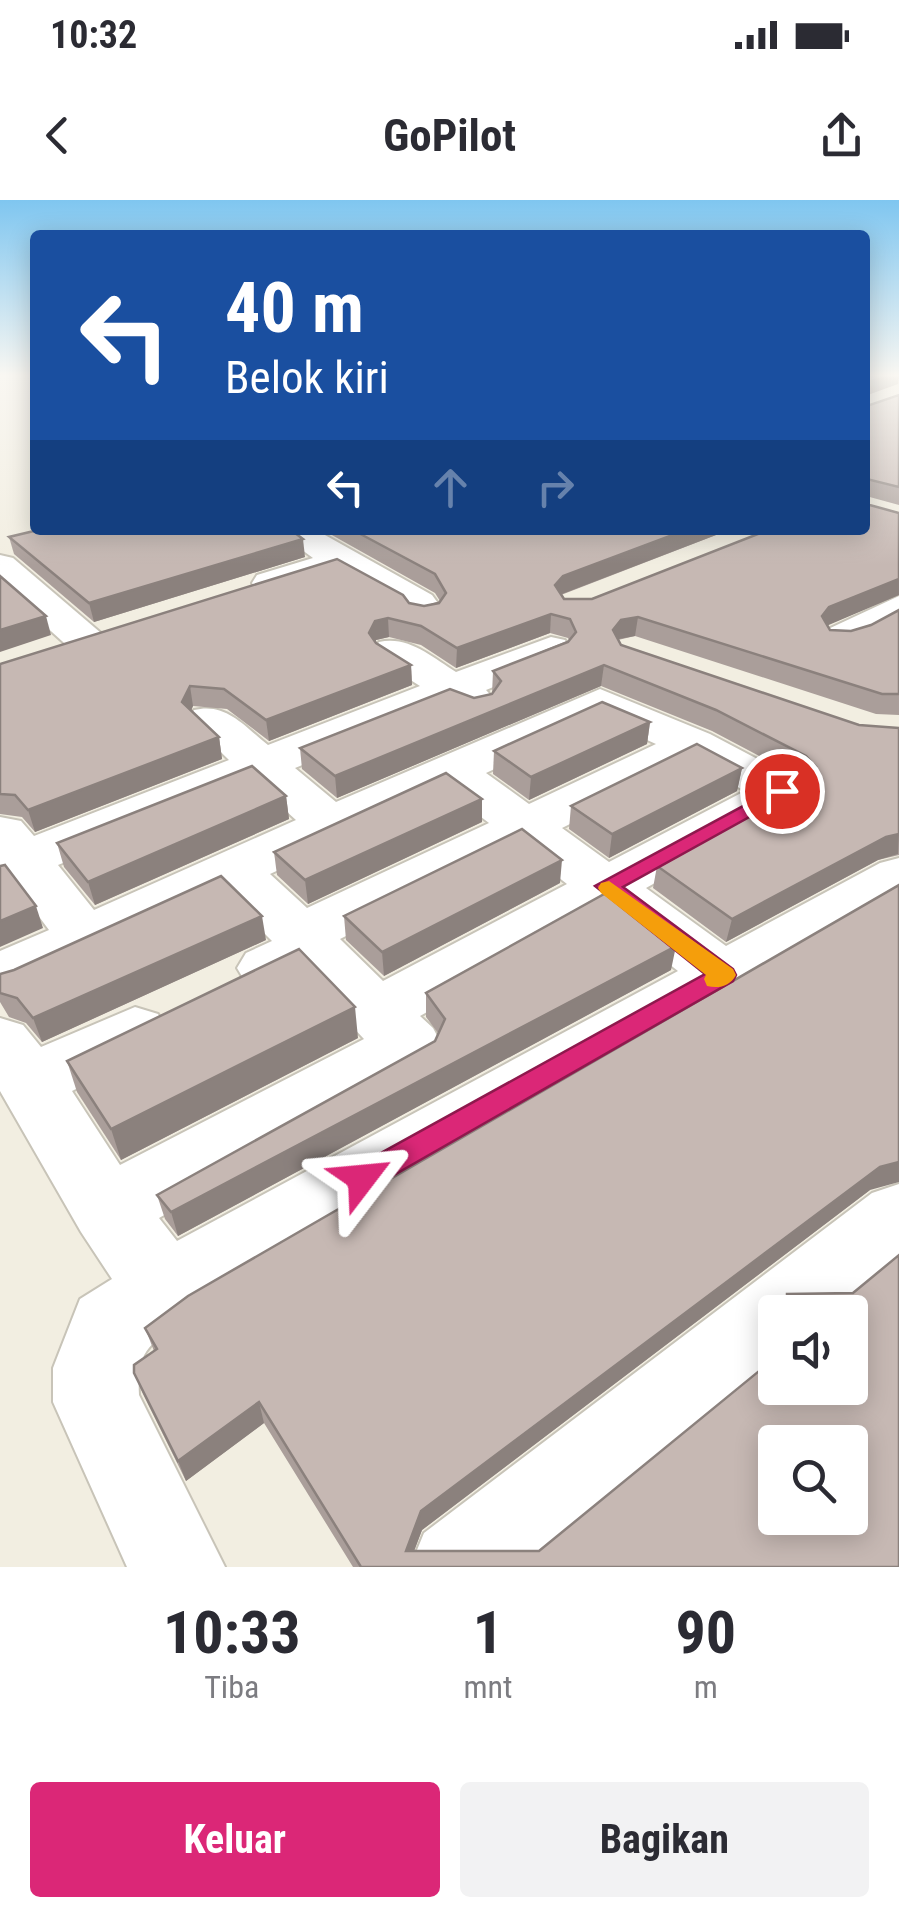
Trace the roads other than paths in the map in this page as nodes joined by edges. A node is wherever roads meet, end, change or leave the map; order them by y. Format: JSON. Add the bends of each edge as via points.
{"nodes":[{"id":1,"x":300,"y":535,"type":"edge"},
{"id":2,"x":342,"y":560,"type":"junction"},
{"id":3,"x":0,"y":566,"type":"edge"},
{"id":4,"x":232,"y":595,"type":"edge"},
{"id":5,"x":899,"y":607,"type":"edge"},
{"id":6,"x":424,"y":610,"type":"edge"},
{"id":7,"x":123,"y":630,"type":"edge"},
{"id":8,"x":840,"y":638,"type":"edge"},
{"id":9,"x":551,"y":649,"type":"edge"},
{"id":10,"x":393,"y":651,"type":"edge"},
{"id":11,"x":452,"y":688,"type":"junction"},
{"id":12,"x":210,"y":720,"type":"dead end"},
{"id":13,"x":529,"y":734,"type":"junction"},
{"id":14,"x":694,"y":744,"type":"junction"},
{"id":15,"x":262,"y":765,"type":"junction"},
{"id":16,"x":451,"y":770,"type":"junction"},
{"id":17,"x":330,"y":824,"type":"junction"},
{"id":18,"x":526,"y":825,"type":"junction"},
{"id":19,"x":8,"y":852,"type":"edge"},
{"id":20,"x":232,"y":869,"type":"junction"},
{"id":21,"x":899,"y":875,"type":"edge"},
{"id":22,"x":606,"y":886,"type":"junction"},
{"id":23,"x":84,"y":936,"type":"junction"},
{"id":24,"x":306,"y":941,"type":"junction"},
{"id":25,"x":724,"y":975,"type":"junction"},
{"id":26,"x":0,"y":976,"type":"edge"},
{"id":27,"x":376,"y":1012,"type":"junction"},
{"id":28,"x":15,"y":1062,"type":"edge"},
{"id":29,"x":108,"y":1209,"type":"junction"},
{"id":30,"x":899,"y":1218,"type":"edge"},
{"id":31,"x":165,"y":1289,"type":"junction"},
{"id":32,"x":801,"y":1295,"type":"edge"},
{"id":33,"x":758,"y":1329,"type":"edge"},
{"id":34,"x":177,"y":1567,"type":"edge"},
{"id":35,"x":458,"y":1567,"type":"edge"}],
"edges":[{"from":1,"to":2,"type":"street"},
{"from":2,"to":4,"type":"street"},
{"from":2,"to":6,"type":"street"},
{"from":3,"to":7,"type":"street","via":[[69,647]]},
{"from":5,"to":8,"type":"street"},
{"from":9,"to":11,"type":"street"},
{"from":10,"to":11,"type":"street"},
{"from":11,"to":13,"type":"street"},
{"from":11,"to":15,"type":"street"},
{"from":12,"to":15,"type":"street"},
{"from":13,"to":14,"type":"street","via":[[600,702]]},
{"from":13,"to":16,"type":"street"},
{"from":14,"to":18,"type":"street"},
{"from":14,"to":22,"type":"street","via":[[782,791]]},
{"from":15,"to":17,"type":"street"},
{"from":15,"to":19,"type":"street"},
{"from":16,"to":17,"type":"street"},
{"from":16,"to":18,"type":"street"},
{"from":17,"to":20,"type":"street"},
{"from":18,"to":22,"type":"street"},
{"from":18,"to":24,"type":"street"},
{"from":19,"to":23,"type":"street"},
{"from":20,"to":23,"type":"street"},
{"from":20,"to":24,"type":"street"},
{"from":21,"to":25,"type":"street"},
{"from":22,"to":25,"type":"street"},
{"from":22,"to":27,"type":"street"},
{"from":23,"to":26,"type":"street"},
{"from":24,"to":27,"type":"street"},
{"from":24,"to":28,"type":"street","via":[[206,997]]},
{"from":25,"to":31,"type":"street"},
{"from":27,"to":29,"type":"street","via":[[410,1045]]},
{"from":28,"to":29,"type":"street"},
{"from":29,"to":31,"type":"street"},
{"from":30,"to":32,"type":"street"},
{"from":31,"to":34,"type":"street","via":[[109,1328],[95,1368],[96,1402]]},
{"from":33,"to":35,"type":"street"}]}
